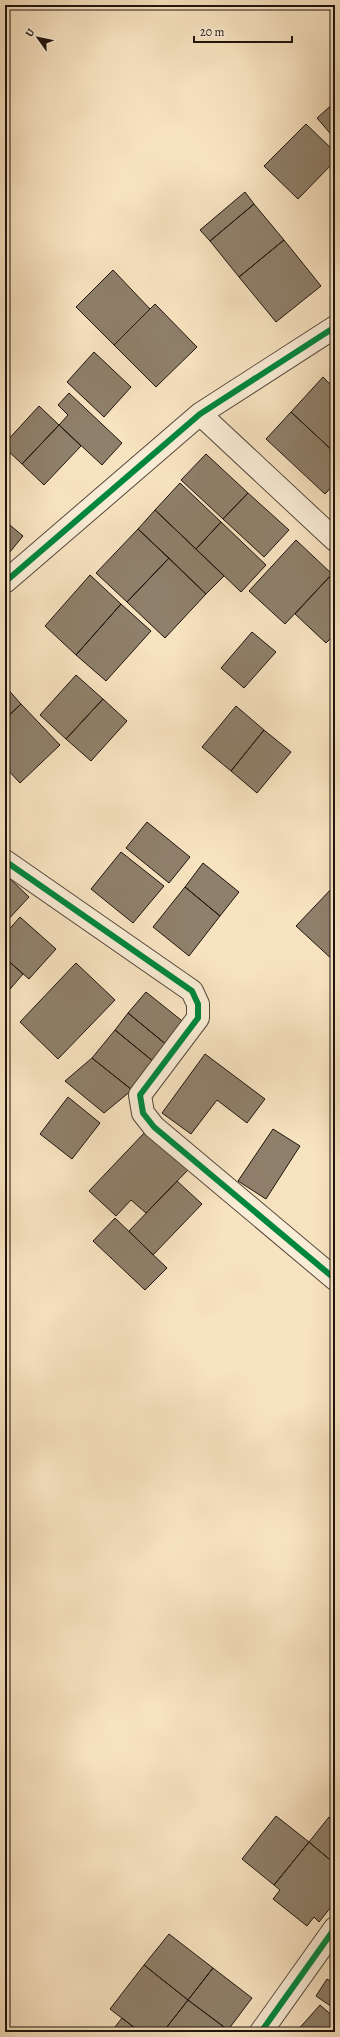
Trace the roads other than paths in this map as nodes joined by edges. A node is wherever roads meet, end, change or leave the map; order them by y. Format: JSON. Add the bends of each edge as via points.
{"nodes":[{"id":1,"x":335,"y":327,"type":"edge"},
{"id":2,"x":200,"y":414,"type":"junction"},
{"id":3,"x":335,"y":540,"type":"edge"},
{"id":4,"x":5,"y":582,"type":"edge"},
{"id":5,"x":5,"y":861,"type":"edge"},
{"id":6,"x":335,"y":1279,"type":"edge"},
{"id":7,"x":335,"y":1928,"type":"edge"},
{"id":8,"x":261,"y":2032,"type":"edge"}],
"edges":[{"from":1,"to":2,"type":"street"},
{"from":2,"to":3,"type":"street"},
{"from":2,"to":4,"type":"street"},
{"from":5,"to":6,"type":"street","via":[[192,991],[198,1004],[198,1018],[140,1095],[143,1112],[154,1127]]},
{"from":7,"to":8,"type":"street"}]}
